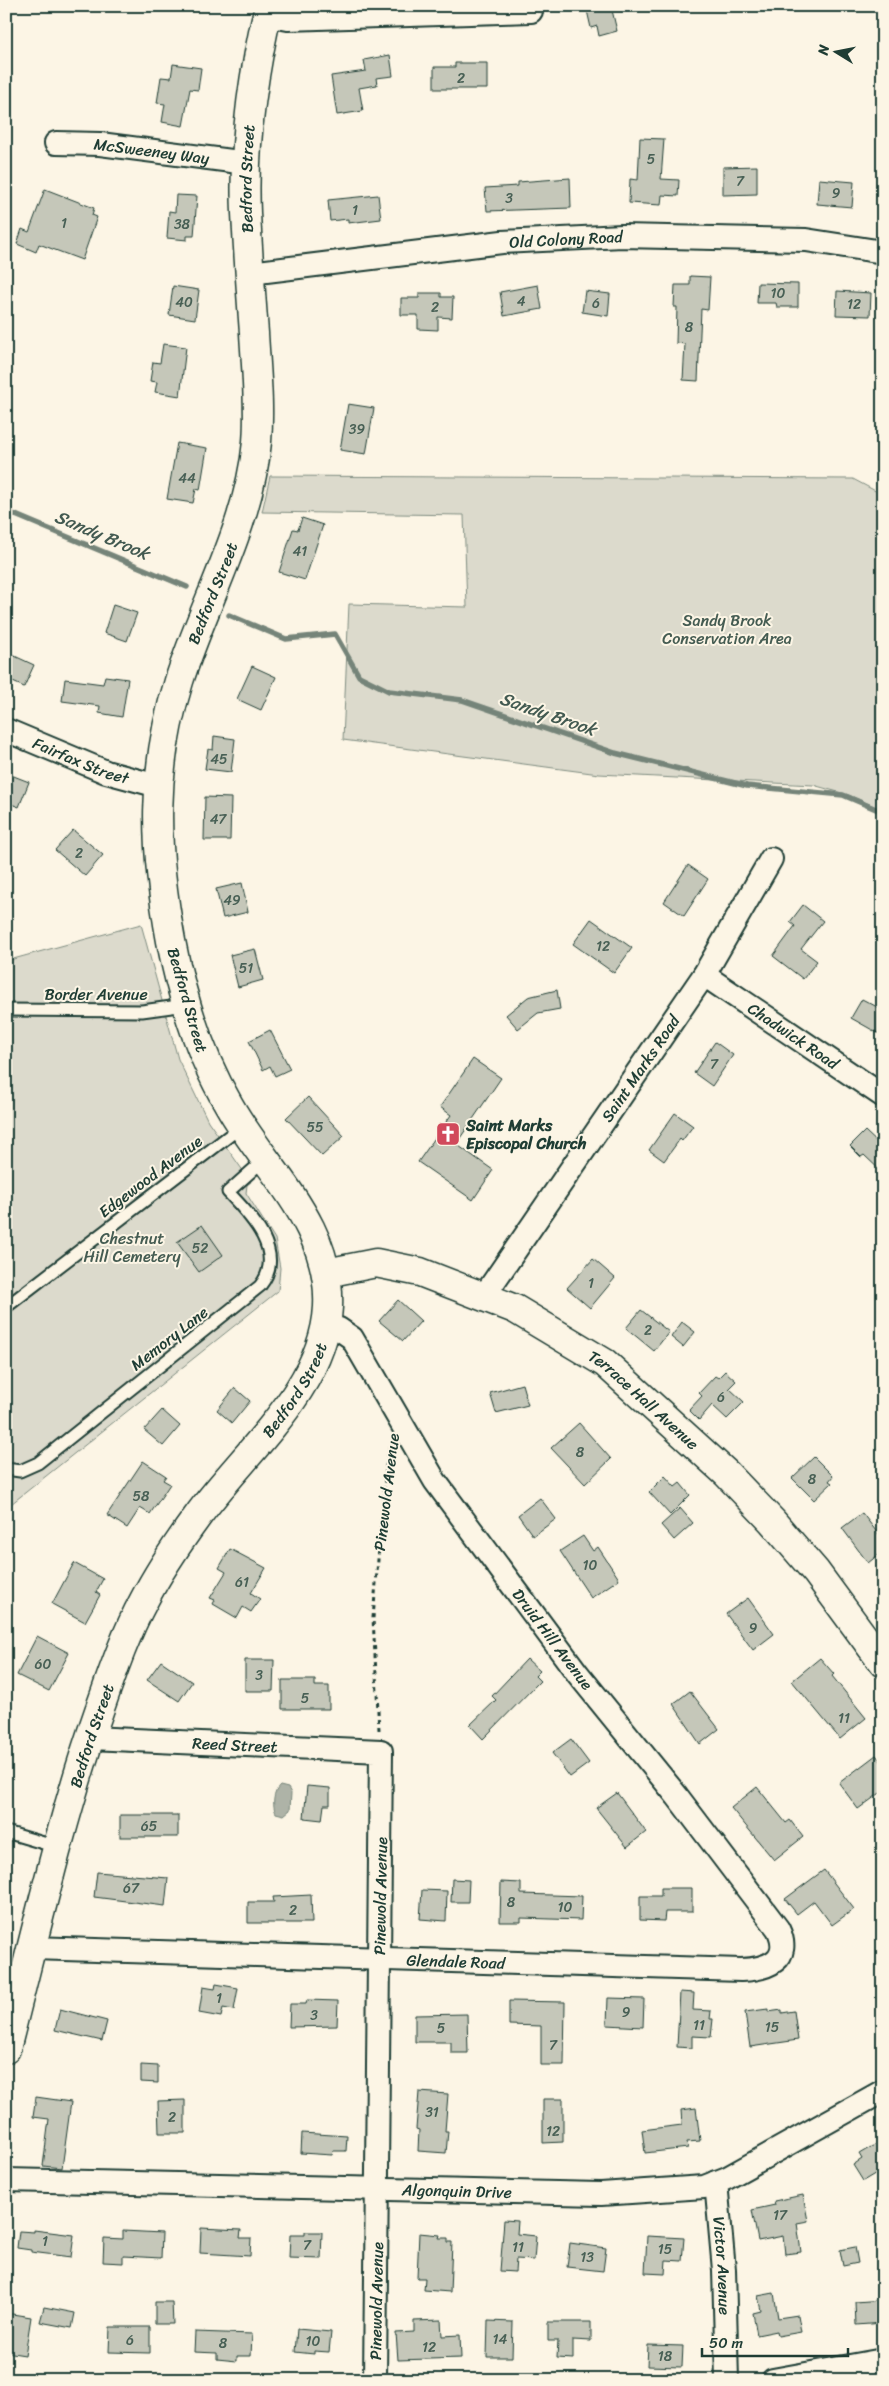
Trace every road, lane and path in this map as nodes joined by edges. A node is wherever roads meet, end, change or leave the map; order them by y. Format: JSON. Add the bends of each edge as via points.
{"nodes":[{"id":1,"x":268,"y":11,"type":"edge"},
{"id":2,"x":532,"y":11,"type":"dead end"},
{"id":3,"x":56,"y":143,"type":"dead end"},
{"id":4,"x":247,"y":163,"type":"junction"},
{"id":5,"x":883,"y":252,"type":"edge"},
{"id":6,"x":250,"y":273,"type":"junction"},
{"id":7,"x":6,"y":730,"type":"edge"},
{"id":8,"x":158,"y":786,"type":"junction"},
{"id":9,"x":771,"y":859,"type":"dead end"},
{"id":10,"x":704,"y":976,"type":"junction"},
{"id":11,"x":186,"y":1005,"type":"junction"},
{"id":12,"x":6,"y":1010,"type":"edge"},
{"id":13,"x":883,"y":1096,"type":"edge"},
{"id":14,"x":242,"y":1126,"type":"junction"},
{"id":15,"x":266,"y":1158,"type":"junction"},
{"id":16,"x":326,"y":1273,"type":"junction"},
{"id":17,"x":484,"y":1296,"type":"junction"},
{"id":18,"x":6,"y":1307,"type":"edge"},
{"id":19,"x":326,"y":1326,"type":"junction"},
{"id":20,"x":396,"y":1415,"type":"junction"},
{"id":21,"x":6,"y":1469,"type":"edge"},
{"id":22,"x":883,"y":1663,"type":"edge"},
{"id":23,"x":90,"y":1738,"type":"junction"},
{"id":24,"x":381,"y":1751,"type":"junction"},
{"id":25,"x":6,"y":1832,"type":"edge"},
{"id":26,"x":58,"y":1847,"type":"junction"},
{"id":27,"x":32,"y":1948,"type":"junction"},
{"id":28,"x":783,"y":1952,"type":"joint"},
{"id":29,"x":379,"y":1959,"type":"junction"},
{"id":30,"x":6,"y":2049,"type":"edge"},
{"id":31,"x":883,"y":2091,"type":"edge"},
{"id":32,"x":6,"y":2180,"type":"edge"},
{"id":33,"x":716,"y":2182,"type":"junction"},
{"id":34,"x":377,"y":2189,"type":"junction"},
{"id":35,"x":883,"y":2360,"type":"edge"},
{"id":36,"x":375,"y":2380,"type":"edge"},
{"id":37,"x":727,"y":2380,"type":"edge"},
{"id":38,"x":774,"y":2380,"type":"edge"}],
"edges":[{"from":1,"to":2,"type":"street","via":[[288,19]]},
{"from":1,"to":4,"type":"main road","name":"Bedford Street","via":[[250,110]]},
{"from":3,"to":4,"type":"street","name":"McSweeney Way","via":[[100,144]]},
{"from":4,"to":6,"type":"main road","name":"Bedford Street"},
{"from":5,"to":6,"type":"street","name":"Old Colony Road","via":[[806,240],[622,236],[502,242]]},
{"from":6,"to":8,"type":"main road","name":"Bedford Street","via":[[258,402],[256,448],[239,524],[180,678],[165,737]]},
{"from":7,"to":8,"type":"street","name":"Fairfax Street","via":[[106,772]]},
{"from":8,"to":11,"type":"main road","name":"Bedford Street","via":[[156,819],[160,873]]},
{"from":9,"to":10,"type":"street","name":"Saint Marks Road"},
{"from":10,"to":13,"type":"street","name":"Chadwick Road"},
{"from":10,"to":17,"type":"street","name":"Saint Marks Road"},
{"from":11,"to":12,"type":"lane","name":"Border Avenue","via":[[142,1011]]},
{"from":11,"to":14,"type":"main road","name":"Bedford Street","via":[[210,1070]]},
{"from":14,"to":15,"type":"main road","name":"Bedford Street"},
{"from":14,"to":18,"type":"lane","name":"Edgewood Avenue"},
{"from":15,"to":16,"type":"main road","name":"Bedford Street","via":[[302,1210]]},
{"from":15,"to":21,"type":"lane","name":"Memory Lane","via":[[228,1192],[253,1221],[267,1246],[270,1262],[265,1280],[38,1462],[20,1471]]},
{"from":16,"to":17,"type":"main road","name":"Terrace Hall Avenue","via":[[372,1263],[388,1264],[420,1272]]},
{"from":16,"to":19,"type":"main road","name":"Bedford Street"},
{"from":17,"to":22,"type":"main road","name":"Terrace Hall Avenue","via":[[546,1326],[605,1363],[648,1400],[772,1521],[816,1572]]},
{"from":19,"to":20,"type":"street","name":"Druid Hill Avenue","via":[[339,1329],[352,1338]]},
{"from":19,"to":23,"type":"main road","name":"Bedford Street","via":[[320,1353],[307,1378],[195,1519],[143,1601],[113,1670]]},
{"from":20,"to":24,"type":"path","name":"Pinewold Avenue","via":[[386,1466],[373,1618]]},
{"from":20,"to":28,"type":"street","name":"Druid Hill Avenue","via":[[435,1481],[513,1588],[778,1929],[783,1939]]},
{"from":23,"to":24,"type":"street","name":"Reed Street"},
{"from":23,"to":26,"type":"main road","name":"Bedford Street"},
{"from":24,"to":29,"type":"street","name":"Pinewold Avenue"},
{"from":25,"to":26,"type":"lane"},
{"from":26,"to":27,"type":"main road","name":"Bedford Street"},
{"from":27,"to":29,"type":"street","name":"Glendale Road"},
{"from":27,"to":30,"type":"main road","name":"Bedford Street"},
{"from":28,"to":29,"type":"street","name":"Glendale Road","via":[[777,1960],[756,1970]]},
{"from":29,"to":34,"type":"street","name":"Pinewold Avenue"},
{"from":31,"to":33,"type":"street","name":"Algonquin Drive"},
{"from":32,"to":34,"type":"street","name":"Algonquin Drive"},
{"from":33,"to":34,"type":"street","name":"Algonquin Drive","via":[[704,2187],[670,2191],[601,2194]]},
{"from":33,"to":37,"type":"street","name":"Victor Avenue","via":[[724,2270]]},
{"from":34,"to":36,"type":"street","name":"Pinewold Avenue"},
{"from":35,"to":38,"type":"street"}]}
